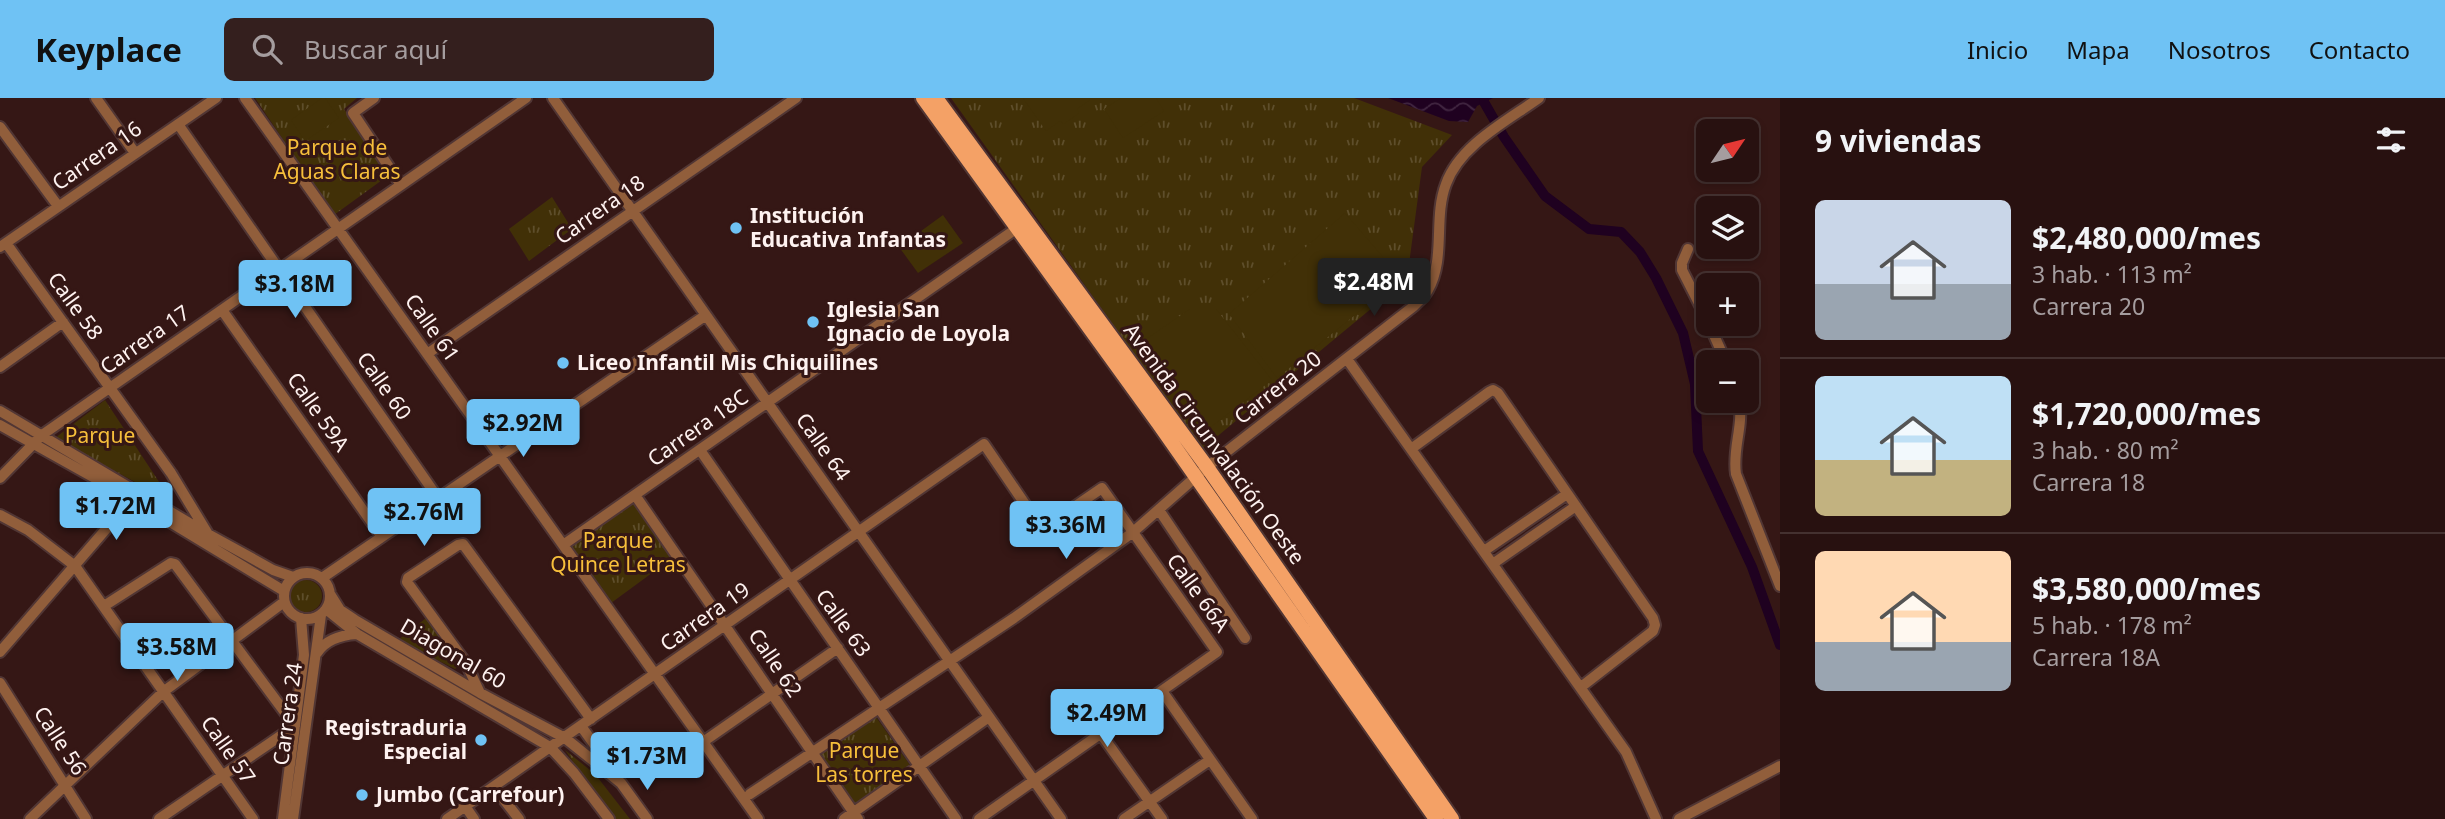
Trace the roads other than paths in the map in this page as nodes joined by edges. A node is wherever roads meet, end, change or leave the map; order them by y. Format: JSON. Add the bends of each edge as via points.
{"nodes":[{"id":1,"x":96,"y":98,"type":"edge"},
{"id":2,"x":216,"y":98,"type":"edge"},
{"id":3,"x":245,"y":98,"type":"edge"},
{"id":4,"x":373,"y":98,"type":"edge"},
{"id":5,"x":526,"y":98,"type":"edge"},
{"id":6,"x":553,"y":98,"type":"edge"},
{"id":7,"x":796,"y":98,"type":"edge"},
{"id":8,"x":923,"y":98,"type":"edge"},
{"id":9,"x":936,"y":98,"type":"edge"},
{"id":10,"x":1539,"y":98,"type":"edge"},
{"id":11,"x":178,"y":124,"type":"junction"},
{"id":12,"x":0,"y":127,"type":"edge"},
{"id":13,"x":135,"y":153,"type":"junction"},
{"id":14,"x":401,"y":185,"type":"junction"},
{"id":15,"x":58,"y":206,"type":"junction"},
{"id":16,"x":633,"y":211,"type":"junction"},
{"id":17,"x":1022,"y":225,"type":"junction"},
{"id":18,"x":338,"y":229,"type":"junction"},
{"id":19,"x":3,"y":245,"type":"edge"},
{"id":20,"x":1688,"y":249,"type":"dead end"},
{"id":21,"x":279,"y":270,"type":"junction"},
{"id":22,"x":1696,"y":297,"type":"edge"},
{"id":23,"x":222,"y":310,"type":"junction"},
{"id":24,"x":706,"y":316,"type":"junction"},
{"id":25,"x":63,"y":322,"type":"junction"},
{"id":26,"x":427,"y":354,"type":"junction"},
{"id":27,"x":1347,"y":359,"type":"junction"},
{"id":28,"x":0,"y":367,"type":"edge"},
{"id":29,"x":110,"y":388,"type":"junction"},
{"id":30,"x":767,"y":402,"type":"junction"},
{"id":31,"x":0,"y":411,"type":"edge"},
{"id":32,"x":1741,"y":413,"type":"edge"},
{"id":33,"x":0,"y":425,"type":"edge"},
{"id":34,"x":42,"y":435,"type":"junction"},
{"id":35,"x":33,"y":443,"type":"junction"},
{"id":36,"x":1411,"y":449,"type":"junction"},
{"id":37,"x":700,"y":450,"type":"junction"},
{"id":38,"x":500,"y":456,"type":"junction"},
{"id":39,"x":1201,"y":472,"type":"junction"},
{"id":40,"x":0,"y":478,"type":"edge"},
{"id":41,"x":1102,"y":488,"type":"joint"},
{"id":42,"x":1567,"y":494,"type":"junction"},
{"id":43,"x":635,"y":495,"type":"junction"},
{"id":44,"x":186,"y":496,"type":"junction"},
{"id":45,"x":438,"y":498,"type":"junction"},
{"id":46,"x":131,"y":499,"type":"junction"},
{"id":47,"x":1576,"y":506,"type":"junction"},
{"id":48,"x":1158,"y":510,"type":"junction"},
{"id":49,"x":172,"y":512,"type":"junction"},
{"id":50,"x":0,"y":515,"type":"edge"},
{"id":51,"x":859,"y":533,"type":"junction"},
{"id":52,"x":1132,"y":533,"type":"junction"},
{"id":53,"x":208,"y":534,"type":"junction"},
{"id":54,"x":382,"y":537,"type":"junction"},
{"id":55,"x":563,"y":545,"type":"junction"},
{"id":56,"x":1484,"y":551,"type":"junction"},
{"id":57,"x":1494,"y":563,"type":"junction"},
{"id":58,"x":75,"y":566,"type":"junction"},
{"id":59,"x":293,"y":577,"type":"junction"},
{"id":60,"x":322,"y":578,"type":"junction"},
{"id":61,"x":789,"y":582,"type":"junction"},
{"id":62,"x":1780,"y":586,"type":"edge"},
{"id":63,"x":330,"y":594,"type":"junction"},
{"id":64,"x":284,"y":597,"type":"junction"},
{"id":65,"x":104,"y":606,"type":"junction"},
{"id":66,"x":323,"y":612,"type":"junction"},
{"id":67,"x":302,"y":618,"type":"junction"},
{"id":68,"x":726,"y":625,"type":"junction"},
{"id":69,"x":357,"y":634,"type":"junction"},
{"id":70,"x":1245,"y":638,"type":"dead end"},
{"id":71,"x":232,"y":642,"type":"junction"},
{"id":72,"x":838,"y":648,"type":"junction"},
{"id":73,"x":0,"y":652,"type":"edge"},
{"id":74,"x":317,"y":653,"type":"junction"},
{"id":75,"x":949,"y":660,"type":"junction"},
{"id":76,"x":466,"y":663,"type":"junction"},
{"id":77,"x":449,"y":675,"type":"junction"},
{"id":78,"x":655,"y":675,"type":"junction"},
{"id":79,"x":0,"y":683,"type":"edge"},
{"id":80,"x":1581,"y":687,"type":"junction"},
{"id":81,"x":1162,"y":691,"type":"junction"},
{"id":82,"x":163,"y":692,"type":"junction"},
{"id":83,"x":480,"y":693,"type":"junction"},
{"id":84,"x":773,"y":693,"type":"junction"},
{"id":85,"x":878,"y":707,"type":"junction"},
{"id":86,"x":989,"y":717,"type":"junction"},
{"id":87,"x":586,"y":723,"type":"junction"},
{"id":88,"x":295,"y":726,"type":"junction"},
{"id":89,"x":1101,"y":734,"type":"junction"},
{"id":90,"x":565,"y":737,"type":"junction"},
{"id":91,"x":703,"y":742,"type":"junction"},
{"id":92,"x":550,"y":747,"type":"junction"},
{"id":93,"x":811,"y":752,"type":"junction"},
{"id":94,"x":1210,"y":760,"type":"junction"},
{"id":95,"x":1780,"y":766,"type":"edge"},
{"id":96,"x":919,"y":767,"type":"junction"},
{"id":97,"x":222,"y":775,"type":"junction"},
{"id":98,"x":1034,"y":781,"type":"junction"},
{"id":99,"x":621,"y":782,"type":"junction"},
{"id":100,"x":65,"y":783,"type":"junction"},
{"id":101,"x":494,"y":786,"type":"junction"},
{"id":102,"x":750,"y":794,"type":"dead end"},
{"id":103,"x":1150,"y":802,"type":"junction"},
{"id":104,"x":465,"y":806,"type":"junction"},
{"id":105,"x":852,"y":817,"type":"edge"},
{"id":106,"x":30,"y":819,"type":"edge"},
{"id":107,"x":86,"y":819,"type":"edge"},
{"id":108,"x":159,"y":819,"type":"edge"},
{"id":109,"x":253,"y":819,"type":"edge"},
{"id":110,"x":284,"y":819,"type":"edge"},
{"id":111,"x":293,"y":819,"type":"edge"},
{"id":112,"x":447,"y":819,"type":"edge"},
{"id":113,"x":474,"y":819,"type":"edge"},
{"id":114,"x":519,"y":819,"type":"edge"},
{"id":115,"x":609,"y":819,"type":"edge"},
{"id":116,"x":647,"y":819,"type":"edge"},
{"id":117,"x":758,"y":819,"type":"edge"},
{"id":118,"x":956,"y":819,"type":"edge"},
{"id":119,"x":979,"y":819,"type":"edge"},
{"id":120,"x":1061,"y":819,"type":"edge"},
{"id":121,"x":1124,"y":819,"type":"edge"},
{"id":122,"x":1162,"y":819,"type":"edge"},
{"id":123,"x":1252,"y":819,"type":"edge"},
{"id":124,"x":1436,"y":819,"type":"edge"},
{"id":125,"x":1452,"y":819,"type":"edge"},
{"id":126,"x":1656,"y":819,"type":"edge"},
{"id":127,"x":1679,"y":819,"type":"edge"}],
"edges":[{"from":1,"to":13,"type":"street"},
{"from":2,"to":11,"type":"street","name":"Carrera 16"},
{"from":3,"to":18,"type":"street","name":"Calle 61"},
{"from":4,"to":14,"type":"street","via":[[353,113]]},
{"from":5,"to":14,"type":"street","name":"Carrera 17"},
{"from":6,"to":16,"type":"street","name":"Calle 64"},
{"from":7,"to":16,"type":"street","name":"Carrera 18"},
{"from":8,"to":17,"type":"main road","name":"Avenida Circunvalación Oeste"},
{"from":9,"to":17,"type":"main road","name":"Avenida Circunvalación Oeste"},
{"from":10,"to":27,"type":"street","name":"Carrera 20","via":[[1480,141],[1455,167],[1445,185],[1435,273],[1428,291]]},
{"from":11,"to":13,"type":"street","name":"Carrera 16"},
{"from":11,"to":21,"type":"street","name":"Calle 60"},
{"from":12,"to":15,"type":"street"},
{"from":13,"to":15,"type":"street","name":"Carrera 16"},
{"from":14,"to":18,"type":"street","name":"Carrera 17"},
{"from":15,"to":19,"type":"street","name":"Carrera 16"},
{"from":16,"to":24,"type":"street","name":"Calle 64"},
{"from":16,"to":26,"type":"street","name":"Carrera 18"},
{"from":17,"to":30,"type":"street","name":"Carrera 18C"},
{"from":17,"to":39,"type":"main road","name":"Avenida Circunvalación Oeste"},
{"from":18,"to":21,"type":"street","name":"Carrera 17"},
{"from":18,"to":26,"type":"street","name":"Calle 61"},
{"from":19,"to":25,"type":"street","name":"Calle 58"},
{"from":20,"to":22,"type":"street","via":[[1682,270]]},
{"from":21,"to":23,"type":"street","name":"Carrera 17"},
{"from":21,"to":45,"type":"street","name":"Calle 60"},
{"from":23,"to":29,"type":"street","name":"Carrera 17"},
{"from":23,"to":54,"type":"street","name":"Calle 59A"},
{"from":24,"to":30,"type":"street","name":"Calle 64"},
{"from":24,"to":38,"type":"street"},
{"from":25,"to":28,"type":"street"},
{"from":25,"to":29,"type":"street","name":"Calle 58"},
{"from":26,"to":38,"type":"street","name":"Calle 61"},
{"from":27,"to":36,"type":"street"},
{"from":27,"to":39,"type":"street","name":"Carrera 20"},
{"from":29,"to":34,"type":"street","name":"Carrera 17"},
{"from":29,"to":44,"type":"street","name":"Calle 58"},
{"from":30,"to":37,"type":"street","name":"Carrera 18C"},
{"from":30,"to":51,"type":"street","name":"Calle 64"},
{"from":31,"to":34,"type":"street"},
{"from":32,"to":62,"type":"street","via":[[1736,474]]},
{"from":33,"to":35,"type":"street"},
{"from":34,"to":35,"type":"street","name":"Carrera 17"},
{"from":34,"to":49,"type":"street"},
{"from":35,"to":40,"type":"street","name":"Carrera 17"},
{"from":35,"to":46,"type":"street"},
{"from":36,"to":42,"type":"street","via":[[1493,390]]},
{"from":36,"to":56,"type":"street"},
{"from":37,"to":43,"type":"street","name":"Carrera 18C"},
{"from":37,"to":61,"type":"street","name":"Calle 63"},
{"from":38,"to":45,"type":"street"},
{"from":38,"to":55,"type":"street","name":"Calle 61"},
{"from":39,"to":48,"type":"street","name":"Carrera 20"},
{"from":39,"to":124,"type":"main road","name":"Avenida Circunvalación Oeste"},
{"from":39,"to":125,"type":"main road","name":"Avenida Circunvalación Oeste"},
{"from":41,"to":51,"type":"street","name":"Carrera 19","via":[[1042,529],[984,444]]},
{"from":41,"to":52,"type":"street","name":"Calle 66A"},
{"from":42,"to":47,"type":"street"},
{"from":42,"to":56,"type":"street"},
{"from":43,"to":55,"type":"street","name":"Carrera 18C"},
{"from":43,"to":68,"type":"street","name":"Calle 62"},
{"from":44,"to":49,"type":"street"},
{"from":44,"to":53,"type":"street","name":"Calle 58"},
{"from":45,"to":54,"type":"street"},
{"from":46,"to":58,"type":"street"},
{"from":46,"to":64,"type":"street"},
{"from":47,"to":57,"type":"street"},
{"from":47,"to":80,"type":"street","via":[[1656,625]]},
{"from":48,"to":52,"type":"street","name":"Carrera 20"},
{"from":48,"to":70,"type":"street"},
{"from":49,"to":53,"type":"street"},
{"from":50,"to":58,"type":"street","name":"Calle 57"},
{"from":51,"to":61,"type":"street","name":"Carrera 19"},
{"from":51,"to":75,"type":"street","name":"Calle 64"},
{"from":52,"to":75,"type":"street","name":"Carrera 20"},
{"from":52,"to":81,"type":"street","name":"Calle 66A","via":[[1217,652]]},
{"from":53,"to":59,"type":"street"},
{"from":54,"to":60,"type":"street"},
{"from":55,"to":78,"type":"street","name":"Calle 61"},
{"from":56,"to":57,"type":"street"},
{"from":57,"to":80,"type":"street"},
{"from":58,"to":65,"type":"street","name":"Calle 57"},
{"from":58,"to":73,"type":"street"},
{"from":59,"to":60,"type":"street","via":[[305,572]]},
{"from":59,"to":64,"type":"street"},
{"from":60,"to":63,"type":"street"},
{"from":61,"to":68,"type":"street","name":"Carrera 19"},
{"from":61,"to":72,"type":"street","name":"Calle 63"},
{"from":63,"to":66,"type":"street"},
{"from":63,"to":77,"type":"street","name":"Diagonal 60","via":[[340,610]]},
{"from":64,"to":67,"type":"street","via":[[293,615]]},
{"from":64,"to":71,"type":"street"},
{"from":65,"to":71,"type":"street","via":[[175,564]]},
{"from":65,"to":82,"type":"street","name":"Calle 57"},
{"from":66,"to":67,"type":"street"},
{"from":66,"to":69,"type":"street","name":"Diagonal 60"},
{"from":66,"to":74,"type":"street","name":"Carrera 24"},
{"from":67,"to":88,"type":"street","name":"Carrera 24","via":[[304,655]]},
{"from":68,"to":78,"type":"street","name":"Carrera 19"},
{"from":68,"to":84,"type":"street","name":"Calle 62"},
{"from":69,"to":74,"type":"street","via":[[338,636]]},
{"from":69,"to":92,"type":"street","name":"Diagonal 60"},
{"from":71,"to":82,"type":"street"},
{"from":71,"to":88,"type":"street"},
{"from":72,"to":84,"type":"street"},
{"from":72,"to":85,"type":"street","name":"Calle 63"},
{"from":74,"to":111,"type":"street","name":"Carrera 24"},
{"from":75,"to":85,"type":"street","name":"Carrera 20"},
{"from":75,"to":86,"type":"street","name":"Calle 64"},
{"from":76,"to":77,"type":"street"},
{"from":76,"to":83,"type":"street"},
{"from":76,"to":87,"type":"street","via":[[407,582],[458,544],[463,544]]},
{"from":77,"to":83,"type":"street","name":"Diagonal 60"},
{"from":78,"to":87,"type":"street","name":"Carrera 19"},
{"from":78,"to":91,"type":"street","name":"Calle 61"},
{"from":79,"to":100,"type":"street","name":"Calle 56"},
{"from":80,"to":126,"type":"street","via":[[1626,752]]},
{"from":81,"to":89,"type":"street"},
{"from":81,"to":94,"type":"street"},
{"from":82,"to":97,"type":"street","name":"Calle 57"},
{"from":82,"to":100,"type":"street"},
{"from":83,"to":90,"type":"street","name":"Diagonal 60"},
{"from":84,"to":91,"type":"street"},
{"from":84,"to":93,"type":"street","name":"Calle 62"},
{"from":85,"to":93,"type":"street","name":"Carrera 20"},
{"from":85,"to":96,"type":"street","name":"Calle 63"},
{"from":86,"to":96,"type":"street"},
{"from":86,"to":98,"type":"street","name":"Calle 64"},
{"from":87,"to":90,"type":"street","name":"Carrera 19"},
{"from":87,"to":99,"type":"street"},
{"from":88,"to":97,"type":"street"},
{"from":88,"to":110,"type":"street","name":"Carrera 24"},
{"from":89,"to":98,"type":"street"},
{"from":89,"to":103,"type":"street"},
{"from":90,"to":92,"type":"street","name":"Carrera 19"},
{"from":90,"to":99,"type":"street"},
{"from":91,"to":117,"type":"street","name":"Calle 61"},
{"from":92,"to":101,"type":"street","name":"Carrera 19"},
{"from":92,"to":115,"type":"street"},
{"from":93,"to":102,"type":"street","name":"Carrera 20"},
{"from":93,"to":105,"type":"street","name":"Calle 62"},
{"from":94,"to":103,"type":"street"},
{"from":94,"to":123,"type":"street"},
{"from":95,"to":127,"type":"street"},
{"from":96,"to":105,"type":"street"},
{"from":96,"to":118,"type":"street","name":"Calle 63"},
{"from":97,"to":108,"type":"street"},
{"from":97,"to":109,"type":"street","name":"Calle 57"},
{"from":98,"to":119,"type":"street"},
{"from":98,"to":120,"type":"street","name":"Calle 64"},
{"from":99,"to":116,"type":"street"},
{"from":100,"to":106,"type":"street"},
{"from":100,"to":107,"type":"street","name":"Calle 56"},
{"from":101,"to":104,"type":"street","name":"Carrera 19"},
{"from":101,"to":114,"type":"street"},
{"from":103,"to":121,"type":"street"},
{"from":103,"to":122,"type":"street"},
{"from":104,"to":112,"type":"street","name":"Carrera 19"},
{"from":104,"to":113,"type":"street"}]}
